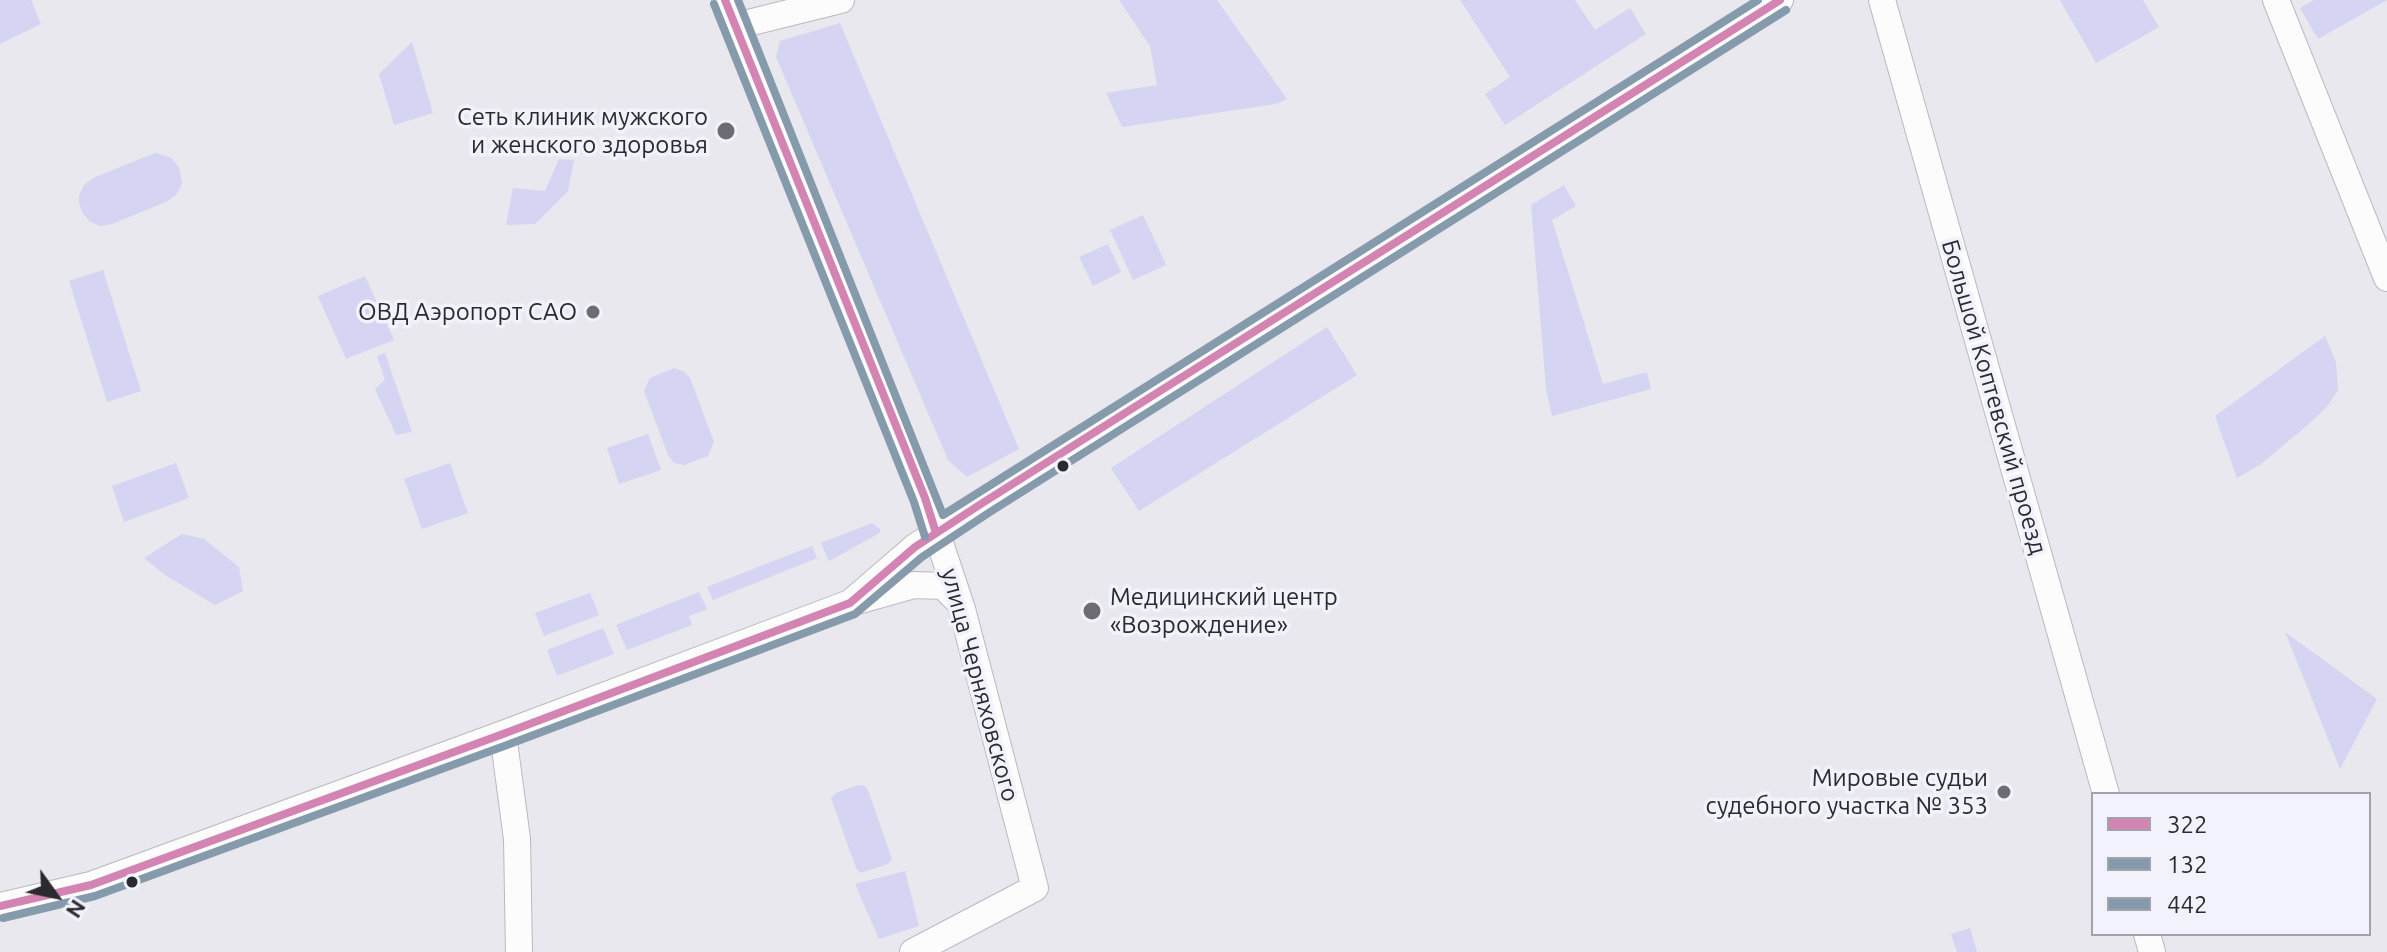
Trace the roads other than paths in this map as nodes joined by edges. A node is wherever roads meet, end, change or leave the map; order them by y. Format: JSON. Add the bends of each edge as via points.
{"nodes":[{"id":1,"x":725,"y":0,"type":"edge"},
{"id":2,"x":841,"y":0,"type":"edge"},
{"id":3,"x":1780,"y":0,"type":"edge"},
{"id":4,"x":1882,"y":0,"type":"edge"},
{"id":5,"x":2276,"y":0,"type":"edge"},
{"id":6,"x":736,"y":26,"type":"junction"},
{"id":7,"x":2387,"y":278,"type":"edge"},
{"id":8,"x":936,"y":533,"type":"junction"},
{"id":9,"x":959,"y":602,"type":"junction"},
{"id":10,"x":850,"y":603,"type":"junction"},
{"id":11,"x":503,"y":734,"type":"junction"},
{"id":12,"x":2105,"y":792,"type":"edge"},
{"id":13,"x":0,"y":906,"type":"edge"},
{"id":14,"x":519,"y":952,"type":"edge"},
{"id":15,"x":913,"y":952,"type":"edge"}],
"edges":[{"from":1,"to":6,"type":"street","name":"улица Черняховского"},
{"from":2,"to":6,"type":"street"},
{"from":3,"to":8,"type":"street"},
{"from":4,"to":12,"type":"street","name":"Большой Коптевский проезд"},
{"from":5,"to":7,"type":"street"},
{"from":6,"to":8,"type":"street","name":"улица Черняховского"},
{"from":8,"to":9,"type":"street","name":"улица Черняховского"},
{"from":8,"to":10,"type":"street"},
{"from":9,"to":10,"type":"street","via":[[943,586],[914,585]]},
{"from":9,"to":15,"type":"street","name":"улица Черняховского","via":[[1035,888]]},
{"from":10,"to":11,"type":"street"},
{"from":11,"to":13,"type":"street","via":[[91,885]]},
{"from":11,"to":14,"type":"street","via":[[517,839]]}]}
